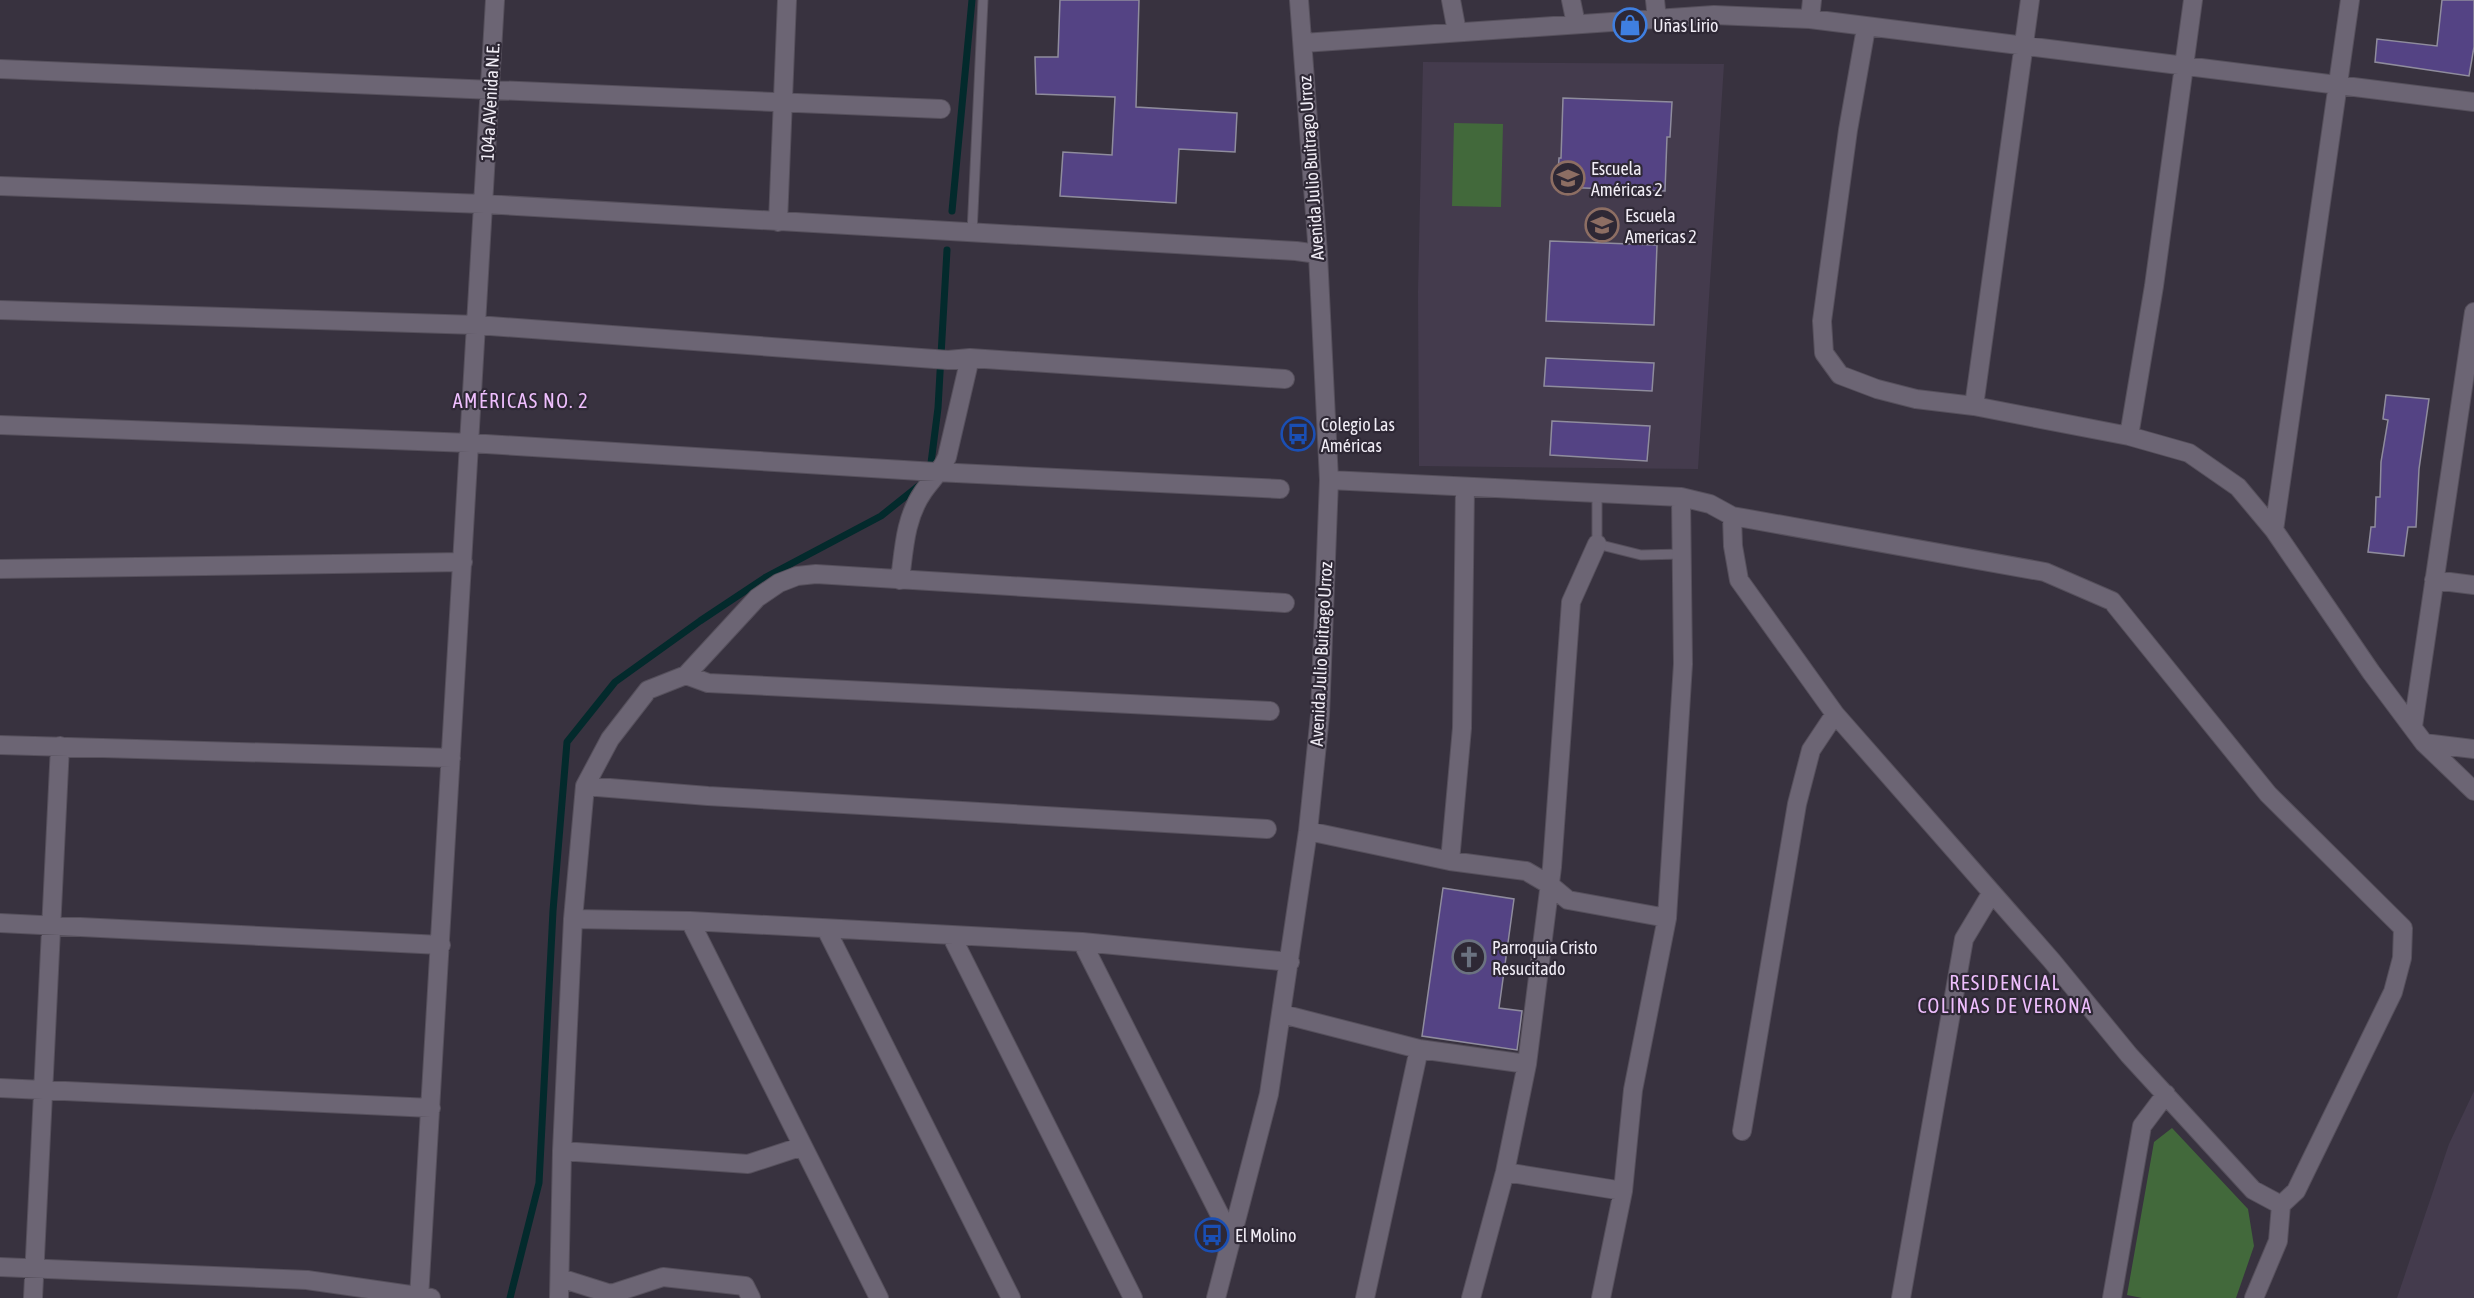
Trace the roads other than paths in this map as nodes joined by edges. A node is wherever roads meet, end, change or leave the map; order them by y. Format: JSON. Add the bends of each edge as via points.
{"nodes":[{"id":1,"x":495,"y":0,"type":"edge"},
{"id":2,"x":787,"y":0,"type":"edge"},
{"id":3,"x":983,"y":0,"type":"edge"},
{"id":4,"x":1299,"y":0,"type":"edge"},
{"id":5,"x":1451,"y":0,"type":"edge"},
{"id":6,"x":1571,"y":0,"type":"edge"},
{"id":7,"x":1655,"y":0,"type":"edge"},
{"id":8,"x":1812,"y":0,"type":"edge"},
{"id":9,"x":2030,"y":0,"type":"edge"},
{"id":10,"x":2193,"y":0,"type":"edge"},
{"id":11,"x":2350,"y":0,"type":"edge"},
{"id":12,"x":1713,"y":8,"type":"edge"},
{"id":13,"x":1657,"y":19,"type":"junction"},
{"id":14,"x":1810,"y":20,"type":"junction"},
{"id":15,"x":1576,"y":24,"type":"junction"},
{"id":16,"x":1866,"y":28,"type":"junction"},
{"id":17,"x":1457,"y":32,"type":"junction"},
{"id":18,"x":1303,"y":43,"type":"junction"},
{"id":19,"x":2022,"y":45,"type":"junction"},
{"id":20,"x":2183,"y":67,"type":"junction"},
{"id":21,"x":0,"y":69,"type":"edge"},
{"id":22,"x":2339,"y":86,"type":"junction"},
{"id":23,"x":490,"y":90,"type":"junction"},
{"id":24,"x":782,"y":102,"type":"junction"},
{"id":25,"x":2474,"y":102,"type":"edge"},
{"id":26,"x":941,"y":109,"type":"dead end"},
{"id":27,"x":0,"y":186,"type":"edge"},
{"id":28,"x":484,"y":204,"type":"junction"},
{"id":29,"x":778,"y":222,"type":"junction"},
{"id":30,"x":972,"y":233,"type":"junction"},
{"id":31,"x":1318,"y":254,"type":"junction"},
{"id":32,"x":0,"y":310,"type":"edge"},
{"id":33,"x":2474,"y":312,"type":"edge"},
{"id":34,"x":477,"y":325,"type":"junction"},
{"id":35,"x":970,"y":358,"type":"junction"},
{"id":36,"x":1285,"y":379,"type":"dead end"},
{"id":37,"x":1974,"y":406,"type":"junction"},
{"id":38,"x":2466,"y":422,"type":"edge"},
{"id":39,"x":0,"y":425,"type":"edge"},
{"id":40,"x":2129,"y":436,"type":"junction"},
{"id":41,"x":470,"y":443,"type":"junction"},
{"id":42,"x":939,"y":471,"type":"junction"},
{"id":43,"x":1329,"y":480,"type":"junction"},
{"id":44,"x":1465,"y":487,"type":"junction"},
{"id":45,"x":1280,"y":489,"type":"dead end"},
{"id":46,"x":1596,"y":493,"type":"junction"},
{"id":47,"x":1681,"y":497,"type":"junction"},
{"id":48,"x":1732,"y":516,"type":"junction"},
{"id":49,"x":2274,"y":530,"type":"junction"},
{"id":50,"x":1597,"y":544,"type":"junction"},
{"id":51,"x":1683,"y":554,"type":"junction"},
{"id":52,"x":463,"y":562,"type":"junction"},
{"id":53,"x":0,"y":569,"type":"edge"},
{"id":54,"x":900,"y":580,"type":"junction"},
{"id":55,"x":2434,"y":580,"type":"junction"},
{"id":56,"x":2474,"y":585,"type":"edge"},
{"id":57,"x":1285,"y":603,"type":"dead end"},
{"id":58,"x":686,"y":675,"type":"junction"},
{"id":59,"x":1270,"y":711,"type":"dead end"},
{"id":60,"x":1835,"y":714,"type":"junction"},
{"id":61,"x":2413,"y":726,"type":"junction"},
{"id":62,"x":2424,"y":743,"type":"junction"},
{"id":63,"x":0,"y":745,"type":"edge"},
{"id":64,"x":60,"y":746,"type":"junction"},
{"id":65,"x":2474,"y":749,"type":"edge"},
{"id":66,"x":452,"y":758,"type":"junction"},
{"id":67,"x":585,"y":786,"type":"junction"},
{"id":68,"x":2474,"y":791,"type":"edge"},
{"id":69,"x":1267,"y":829,"type":"dead end"},
{"id":70,"x":1308,"y":831,"type":"junction"},
{"id":71,"x":1450,"y":861,"type":"junction"},
{"id":72,"x":1550,"y":885,"type":"junction"},
{"id":73,"x":1991,"y":894,"type":"junction"},
{"id":74,"x":1667,"y":918,"type":"junction"},
{"id":75,"x":573,"y":919,"type":"junction"},
{"id":76,"x":690,"y":921,"type":"junction"},
{"id":77,"x":0,"y":923,"type":"edge"},
{"id":78,"x":51,"y":925,"type":"junction"},
{"id":79,"x":826,"y":929,"type":"junction"},
{"id":80,"x":951,"y":935,"type":"junction"},
{"id":81,"x":1082,"y":942,"type":"junction"},
{"id":82,"x":441,"y":945,"type":"junction"},
{"id":83,"x":1290,"y":962,"type":"junction"},
{"id":84,"x":1282,"y":1014,"type":"junction"},
{"id":85,"x":1419,"y":1048,"type":"junction"},
{"id":86,"x":1527,"y":1064,"type":"junction"},
{"id":87,"x":0,"y":1088,"type":"edge"},
{"id":88,"x":42,"y":1090,"type":"junction"},
{"id":89,"x":2166,"y":1094,"type":"junction"},
{"id":90,"x":431,"y":1108,"type":"junction"},
{"id":91,"x":1742,"y":1131,"type":"dead end"},
{"id":92,"x":803,"y":1146,"type":"junction"},
{"id":93,"x":562,"y":1151,"type":"junction"},
{"id":94,"x":1505,"y":1172,"type":"junction"},
{"id":95,"x":1623,"y":1191,"type":"junction"},
{"id":96,"x":2280,"y":1205,"type":"junction"},
{"id":97,"x":1232,"y":1239,"type":"junction"},
{"id":98,"x":0,"y":1267,"type":"edge"},
{"id":99,"x":35,"y":1269,"type":"junction"},
{"id":100,"x":560,"y":1278,"type":"junction"},
{"id":101,"x":307,"y":1289,"type":"edge"},
{"id":102,"x":611,"y":1296,"type":"edge"},
{"id":103,"x":423,"y":1297,"type":"edge"},
{"id":104,"x":33,"y":1298,"type":"edge"},
{"id":105,"x":559,"y":1298,"type":"edge"},
{"id":106,"x":751,"y":1298,"type":"edge"},
{"id":107,"x":879,"y":1298,"type":"edge"},
{"id":108,"x":1011,"y":1298,"type":"edge"},
{"id":109,"x":1133,"y":1298,"type":"edge"},
{"id":110,"x":1216,"y":1298,"type":"edge"},
{"id":111,"x":1365,"y":1298,"type":"edge"},
{"id":112,"x":1471,"y":1298,"type":"edge"},
{"id":113,"x":1601,"y":1298,"type":"edge"},
{"id":114,"x":1901,"y":1298,"type":"edge"},
{"id":115,"x":2112,"y":1298,"type":"edge"},
{"id":116,"x":2254,"y":1298,"type":"edge"}],
"edges":[{"from":1,"to":23,"type":"street","name":"104a AVenida N.E."},
{"from":2,"to":24,"type":"street"},
{"from":3,"to":30,"type":"lane"},
{"from":4,"to":18,"type":"street","name":"Avenida Julio Buitrago Urroz"},
{"from":5,"to":17,"type":"street"},
{"from":6,"to":15,"type":"street"},
{"from":7,"to":13,"type":"street"},
{"from":8,"to":14,"type":"street"},
{"from":9,"to":19,"type":"street"},
{"from":10,"to":20,"type":"street"},
{"from":11,"to":22,"type":"street"},
{"from":12,"to":13,"type":"street"},
{"from":12,"to":14,"type":"street"},
{"from":13,"to":15,"type":"street"},
{"from":14,"to":16,"type":"street"},
{"from":15,"to":17,"type":"street"},
{"from":16,"to":19,"type":"street"},
{"from":16,"to":37,"type":"street","via":[[1833,231],[1822,321],[1824,353],[1840,375],[1877,389],[1916,399]]},
{"from":17,"to":18,"type":"street"},
{"from":18,"to":31,"type":"street","name":"Avenida Julio Buitrago Urroz"},
{"from":19,"to":20,"type":"street"},
{"from":19,"to":37,"type":"street"},
{"from":20,"to":22,"type":"street"},
{"from":20,"to":40,"type":"street","via":[[2154,286]]},
{"from":21,"to":23,"type":"street"},
{"from":22,"to":25,"type":"street"},
{"from":22,"to":49,"type":"street"},
{"from":23,"to":24,"type":"street"},
{"from":23,"to":28,"type":"street","name":"104a AVenida N.E."},
{"from":24,"to":26,"type":"street"},
{"from":24,"to":29,"type":"street"},
{"from":27,"to":28,"type":"street"},
{"from":28,"to":29,"type":"street"},
{"from":28,"to":34,"type":"street","name":"104a AVenida N.E."},
{"from":29,"to":30,"type":"street"},
{"from":30,"to":31,"type":"street"},
{"from":31,"to":43,"type":"street","name":"Avenida Julio Buitrago Urroz"},
{"from":32,"to":34,"type":"street"},
{"from":33,"to":38,"type":"street"},
{"from":34,"to":35,"type":"street","via":[[948,360]]},
{"from":34,"to":41,"type":"street","name":"104a AVenida N.E."},
{"from":35,"to":36,"type":"street"},
{"from":35,"to":42,"type":"street","via":[[947,457]]},
{"from":37,"to":40,"type":"street"},
{"from":38,"to":55,"type":"street"},
{"from":39,"to":41,"type":"street"},
{"from":40,"to":49,"type":"street","via":[[2189,453],[2238,487]]},
{"from":41,"to":42,"type":"street"},
{"from":41,"to":52,"type":"street","name":"104a AVenida N.E."},
{"from":42,"to":45,"type":"street"},
{"from":42,"to":54,"type":"street","via":[[922,493],[907,526]]},
{"from":43,"to":44,"type":"street"},
{"from":43,"to":70,"type":"street","name":"Avenida Julio Buitrago Urroz","via":[[1320,715]]},
{"from":44,"to":46,"type":"street"},
{"from":44,"to":71,"type":"street","via":[[1462,728]]},
{"from":46,"to":47,"type":"street"},
{"from":46,"to":50,"type":"lane"},
{"from":47,"to":48,"type":"street","via":[[1710,504]]},
{"from":47,"to":51,"type":"street"},
{"from":48,"to":60,"type":"street","via":[[1739,580]]},
{"from":48,"to":96,"type":"street","via":[[2045,572],[2112,600],[2268,794],[2403,928],[2402,958],[2393,992],[2296,1191]]},
{"from":49,"to":61,"type":"street","via":[[2371,672]]},
{"from":50,"to":51,"type":"lane","via":[[1641,555]]},
{"from":50,"to":72,"type":"street","via":[[1571,602]]},
{"from":51,"to":74,"type":"street","via":[[1683,664]]},
{"from":52,"to":53,"type":"street"},
{"from":52,"to":66,"type":"street","name":"104a AVenida N.E."},
{"from":54,"to":57,"type":"street"},
{"from":54,"to":58,"type":"street","via":[[816,574],[779,582],[758,598]]},
{"from":55,"to":56,"type":"street"},
{"from":55,"to":61,"type":"street"},
{"from":58,"to":59,"type":"street","via":[[708,683]]},
{"from":58,"to":67,"type":"street","via":[[648,690],[610,739]]},
{"from":60,"to":73,"type":"street"},
{"from":60,"to":91,"type":"street","via":[[1811,750],[1797,804]]},
{"from":61,"to":62,"type":"street"},
{"from":62,"to":65,"type":"street"},
{"from":62,"to":68,"type":"street"},
{"from":63,"to":64,"type":"street"},
{"from":64,"to":66,"type":"street"},
{"from":64,"to":78,"type":"street"},
{"from":66,"to":82,"type":"street","name":"104a AVenida N.E."},
{"from":67,"to":69,"type":"street"},
{"from":67,"to":75,"type":"street"},
{"from":70,"to":71,"type":"street"},
{"from":70,"to":83,"type":"street","name":"Avenida Julio Buitrago Urroz"},
{"from":71,"to":72,"type":"street","via":[[1526,871]]},
{"from":72,"to":74,"type":"street","via":[[1568,900]]},
{"from":72,"to":86,"type":"street"},
{"from":73,"to":89,"type":"street"},
{"from":73,"to":114,"type":"street","via":[[1964,939]]},
{"from":74,"to":95,"type":"street","via":[[1633,1090]]},
{"from":75,"to":76,"type":"street"},
{"from":75,"to":93,"type":"street"},
{"from":76,"to":79,"type":"street"},
{"from":76,"to":92,"type":"street"},
{"from":77,"to":78,"type":"street"},
{"from":78,"to":82,"type":"street"},
{"from":78,"to":88,"type":"street"},
{"from":79,"to":80,"type":"street"},
{"from":79,"to":108,"type":"street"},
{"from":80,"to":81,"type":"street"},
{"from":80,"to":109,"type":"street"},
{"from":81,"to":83,"type":"street"},
{"from":81,"to":97,"type":"street"},
{"from":82,"to":90,"type":"street","name":"104a AVenida N.E."},
{"from":83,"to":84,"type":"street","name":"Avenida Julio Buitrago Urroz"},
{"from":84,"to":85,"type":"street"},
{"from":84,"to":97,"type":"street","name":"Avenida Julio Buitrago Urroz","via":[[1269,1094]]},
{"from":85,"to":86,"type":"street"},
{"from":85,"to":111,"type":"street"},
{"from":86,"to":94,"type":"street"},
{"from":87,"to":88,"type":"street"},
{"from":88,"to":90,"type":"street"},
{"from":88,"to":99,"type":"street"},
{"from":89,"to":96,"type":"street","via":[[2253,1190]]},
{"from":89,"to":115,"type":"street","via":[[2142,1126]]},
{"from":90,"to":103,"type":"street","name":"104a AVenida N.E."},
{"from":92,"to":93,"type":"street","via":[[748,1164]]},
{"from":92,"to":107,"type":"street"},
{"from":93,"to":100,"type":"street"},
{"from":94,"to":95,"type":"street"},
{"from":94,"to":112,"type":"street"},
{"from":95,"to":113,"type":"street"},
{"from":96,"to":116,"type":"street","via":[[2278,1241]]},
{"from":97,"to":110,"type":"street","name":"Avenida Julio Buitrago Urroz"},
{"from":98,"to":99,"type":"street"},
{"from":99,"to":101,"type":"street"},
{"from":99,"to":104,"type":"street"},
{"from":100,"to":102,"type":"street"},
{"from":100,"to":105,"type":"street"},
{"from":101,"to":103,"type":"street"},
{"from":102,"to":106,"type":"street","via":[[663,1277],[745,1286]]}]}
